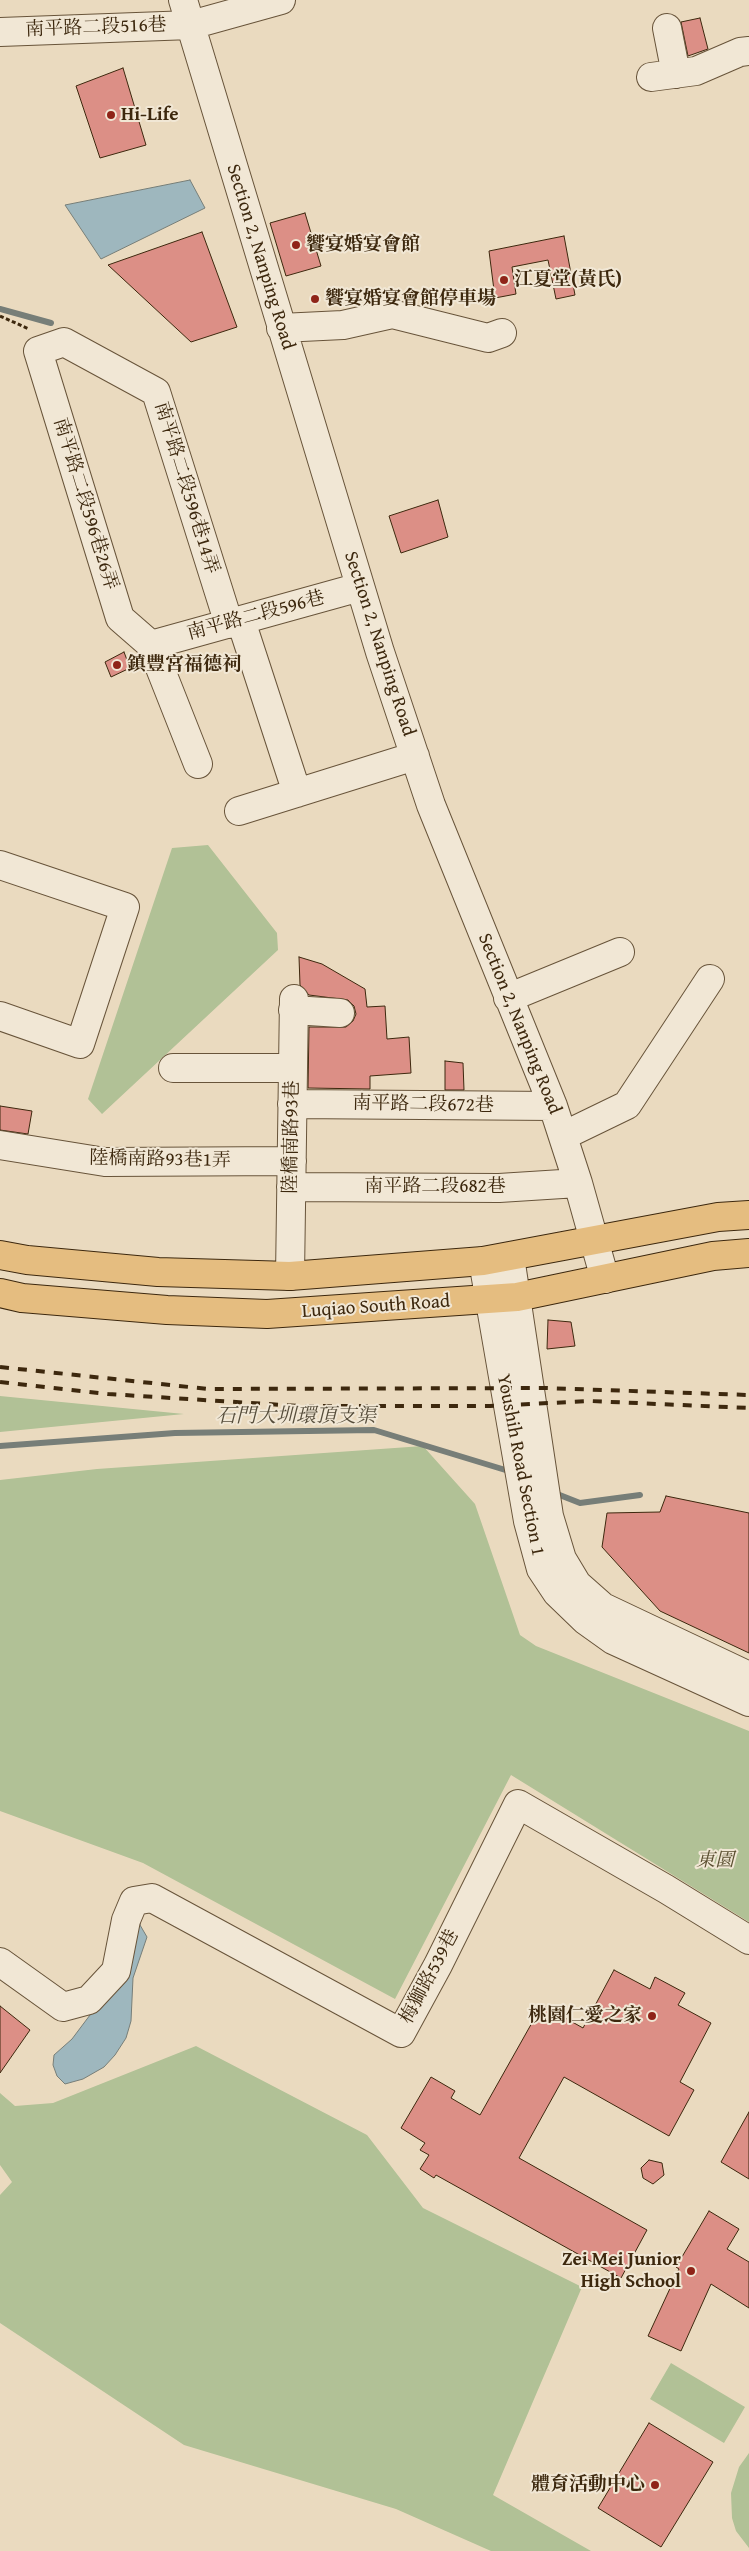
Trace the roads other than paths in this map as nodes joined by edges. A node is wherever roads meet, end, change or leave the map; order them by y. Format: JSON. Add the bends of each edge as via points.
{"nodes":[{"id":1,"x":281,"y":0,"type":"edge"},
{"id":2,"x":187,"y":12,"type":"edge"},
{"id":3,"x":667,"y":28,"type":"dead end"},
{"id":4,"x":0,"y":32,"type":"edge"},
{"id":5,"x":749,"y":51,"type":"edge"},
{"id":6,"x":281,"y":328,"type":"junction"},
{"id":7,"x":502,"y":333,"type":"dead end"},
{"id":8,"x":38,"y":350,"type":"joint"},
{"id":9,"x":360,"y":587,"type":"junction"},
{"id":10,"x":235,"y":623,"type":"junction"},
{"id":11,"x":151,"y":644,"type":"junction"},
{"id":12,"x":415,"y":756,"type":"junction"},
{"id":13,"x":198,"y":764,"type":"dead end"},
{"id":14,"x":297,"y":793,"type":"junction"},
{"id":15,"x":239,"y":811,"type":"dead end"},
{"id":16,"x":0,"y":865,"type":"edge"},
{"id":17,"x":620,"y":952,"type":"dead end"},
{"id":18,"x":710,"y":979,"type":"dead end"},
{"id":19,"x":508,"y":998,"type":"junction"},
{"id":20,"x":340,"y":1012,"type":"dead end"},
{"id":21,"x":0,"y":1016,"type":"edge"},
{"id":22,"x":173,"y":1068,"type":"dead end"},
{"id":23,"x":293,"y":1068,"type":"junction"},
{"id":24,"x":292,"y":1104,"type":"junction"},
{"id":25,"x":553,"y":1106,"type":"junction"},
{"id":26,"x":563,"y":1136,"type":"junction"},
{"id":27,"x":0,"y":1145,"type":"edge"},
{"id":28,"x":292,"y":1174,"type":"junction"},
{"id":29,"x":578,"y":1183,"type":"junction"},
{"id":30,"x":749,"y":1215,"type":"edge"},
{"id":31,"x":594,"y":1241,"type":"junction"},
{"id":32,"x":749,"y":1253,"type":"edge"},
{"id":33,"x":0,"y":1255,"type":"edge"},
{"id":34,"x":510,"y":1256,"type":"junction"},
{"id":35,"x":482,"y":1261,"type":"junction"},
{"id":36,"x":290,"y":1276,"type":"junction"},
{"id":37,"x":604,"y":1279,"type":"junction"},
{"id":38,"x":0,"y":1294,"type":"edge"},
{"id":39,"x":516,"y":1297,"type":"junction"},
{"id":40,"x":488,"y":1300,"type":"junction"},
{"id":41,"x":749,"y":1676,"type":"edge"},
{"id":42,"x":749,"y":1702,"type":"edge"},
{"id":43,"x":749,"y":1940,"type":"edge"},
{"id":44,"x":0,"y":1962,"type":"edge"}],
"edges":[{"from":1,"to":2,"type":"street","name":"南平路二段516巷"},
{"from":2,"to":4,"type":"street","name":"南平路二段516巷"},
{"from":2,"to":6,"type":"street","name":"Section 2, Nanping Road"},
{"from":3,"to":5,"type":"street","via":[[664,75],[696,71]]},
{"from":6,"to":7,"type":"street","via":[[343,325],[392,314],[488,338]]},
{"from":6,"to":9,"type":"street","name":"Section 2, Nanping Road"},
{"from":8,"to":10,"type":"street","name":"南平路二段596巷14弄","via":[[64,342],[156,392]]},
{"from":8,"to":11,"type":"street","name":"南平路二段596巷26弄","via":[[120,618]]},
{"from":9,"to":10,"type":"street","name":"南平路二段596巷"},
{"from":9,"to":12,"type":"street","name":"Section 2, Nanping Road"},
{"from":10,"to":11,"type":"street","name":"南平路二段596巷"},
{"from":10,"to":14,"type":"street","name":"南平路二段596巷14弄"},
{"from":11,"to":13,"type":"street"},
{"from":12,"to":14,"type":"street"},
{"from":12,"to":19,"type":"street","name":"Section 2, Nanping Road","via":[[434,814]]},
{"from":14,"to":15,"type":"street"},
{"from":16,"to":21,"type":"street","via":[[125,906],[80,1044]]},
{"from":17,"to":19,"type":"street"},
{"from":18,"to":26,"type":"street","via":[[627,1105]]},
{"from":19,"to":25,"type":"street","name":"Section 2, Nanping Road"},
{"from":20,"to":23,"type":"street","name":"陸橋南路93巷","via":[[293,1004]]},
{"from":22,"to":23,"type":"street"},
{"from":23,"to":24,"type":"street","name":"陸橋南路93巷"},
{"from":24,"to":25,"type":"street","name":"南平路二段672巷"},
{"from":24,"to":28,"type":"street","name":"陸橋南路93巷"},
{"from":25,"to":26,"type":"street","name":"Section 2, Nanping Road"},
{"from":26,"to":29,"type":"street","name":"Section 2, Nanping Road"},
{"from":27,"to":28,"type":"street","name":"陸橋南路93巷1弄","via":[[105,1162]]},
{"from":28,"to":29,"type":"street","name":"南平路二段682巷","via":[[500,1188]]},
{"from":28,"to":36,"type":"street","name":"陸橋南路93巷"},
{"from":29,"to":31,"type":"street","name":"Section 2, Nanping Road"},
{"from":30,"to":31,"type":"main road","name":"Luqiao South Road","via":[[718,1217]]},
{"from":31,"to":34,"type":"main road","name":"Luqiao South Road"},
{"from":31,"to":37,"type":"street","name":"Section 2, Nanping Road"},
{"from":32,"to":37,"type":"main road","name":"Luqiao South Road","via":[[713,1256]]},
{"from":33,"to":36,"type":"main road","name":"Luqiao South Road","via":[[158,1272]]},
{"from":34,"to":35,"type":"main road","name":"Luqiao South Road"},
{"from":34,"to":39,"type":"street","name":"Youshih Road Section 1"},
{"from":35,"to":36,"type":"main road","name":"Luqiao South Road"},
{"from":35,"to":40,"type":"street","name":"Youshih Road Section 1"},
{"from":37,"to":39,"type":"main road","name":"Luqiao South Road"},
{"from":38,"to":40,"type":"main road","name":"Luqiao South Road","via":[[167,1310],[267,1314]]},
{"from":39,"to":40,"type":"main road","name":"Luqiao South Road"},
{"from":39,"to":41,"type":"street","name":"Youshih Road Section 1","via":[[549,1516],[562,1559],[577,1584],[603,1607]]},
{"from":40,"to":42,"type":"street","name":"Youshih Road Section 1","via":[[528,1521],[541,1569],[557,1594],[613,1640]]},
{"from":43,"to":44,"type":"street","name":"梅獅路539巷","via":[[518,1804],[438,1965],[400,2033],[152,1898],[134,1901],[126,1920],[116,1971],[89,2000],[62,2006]]}]}
